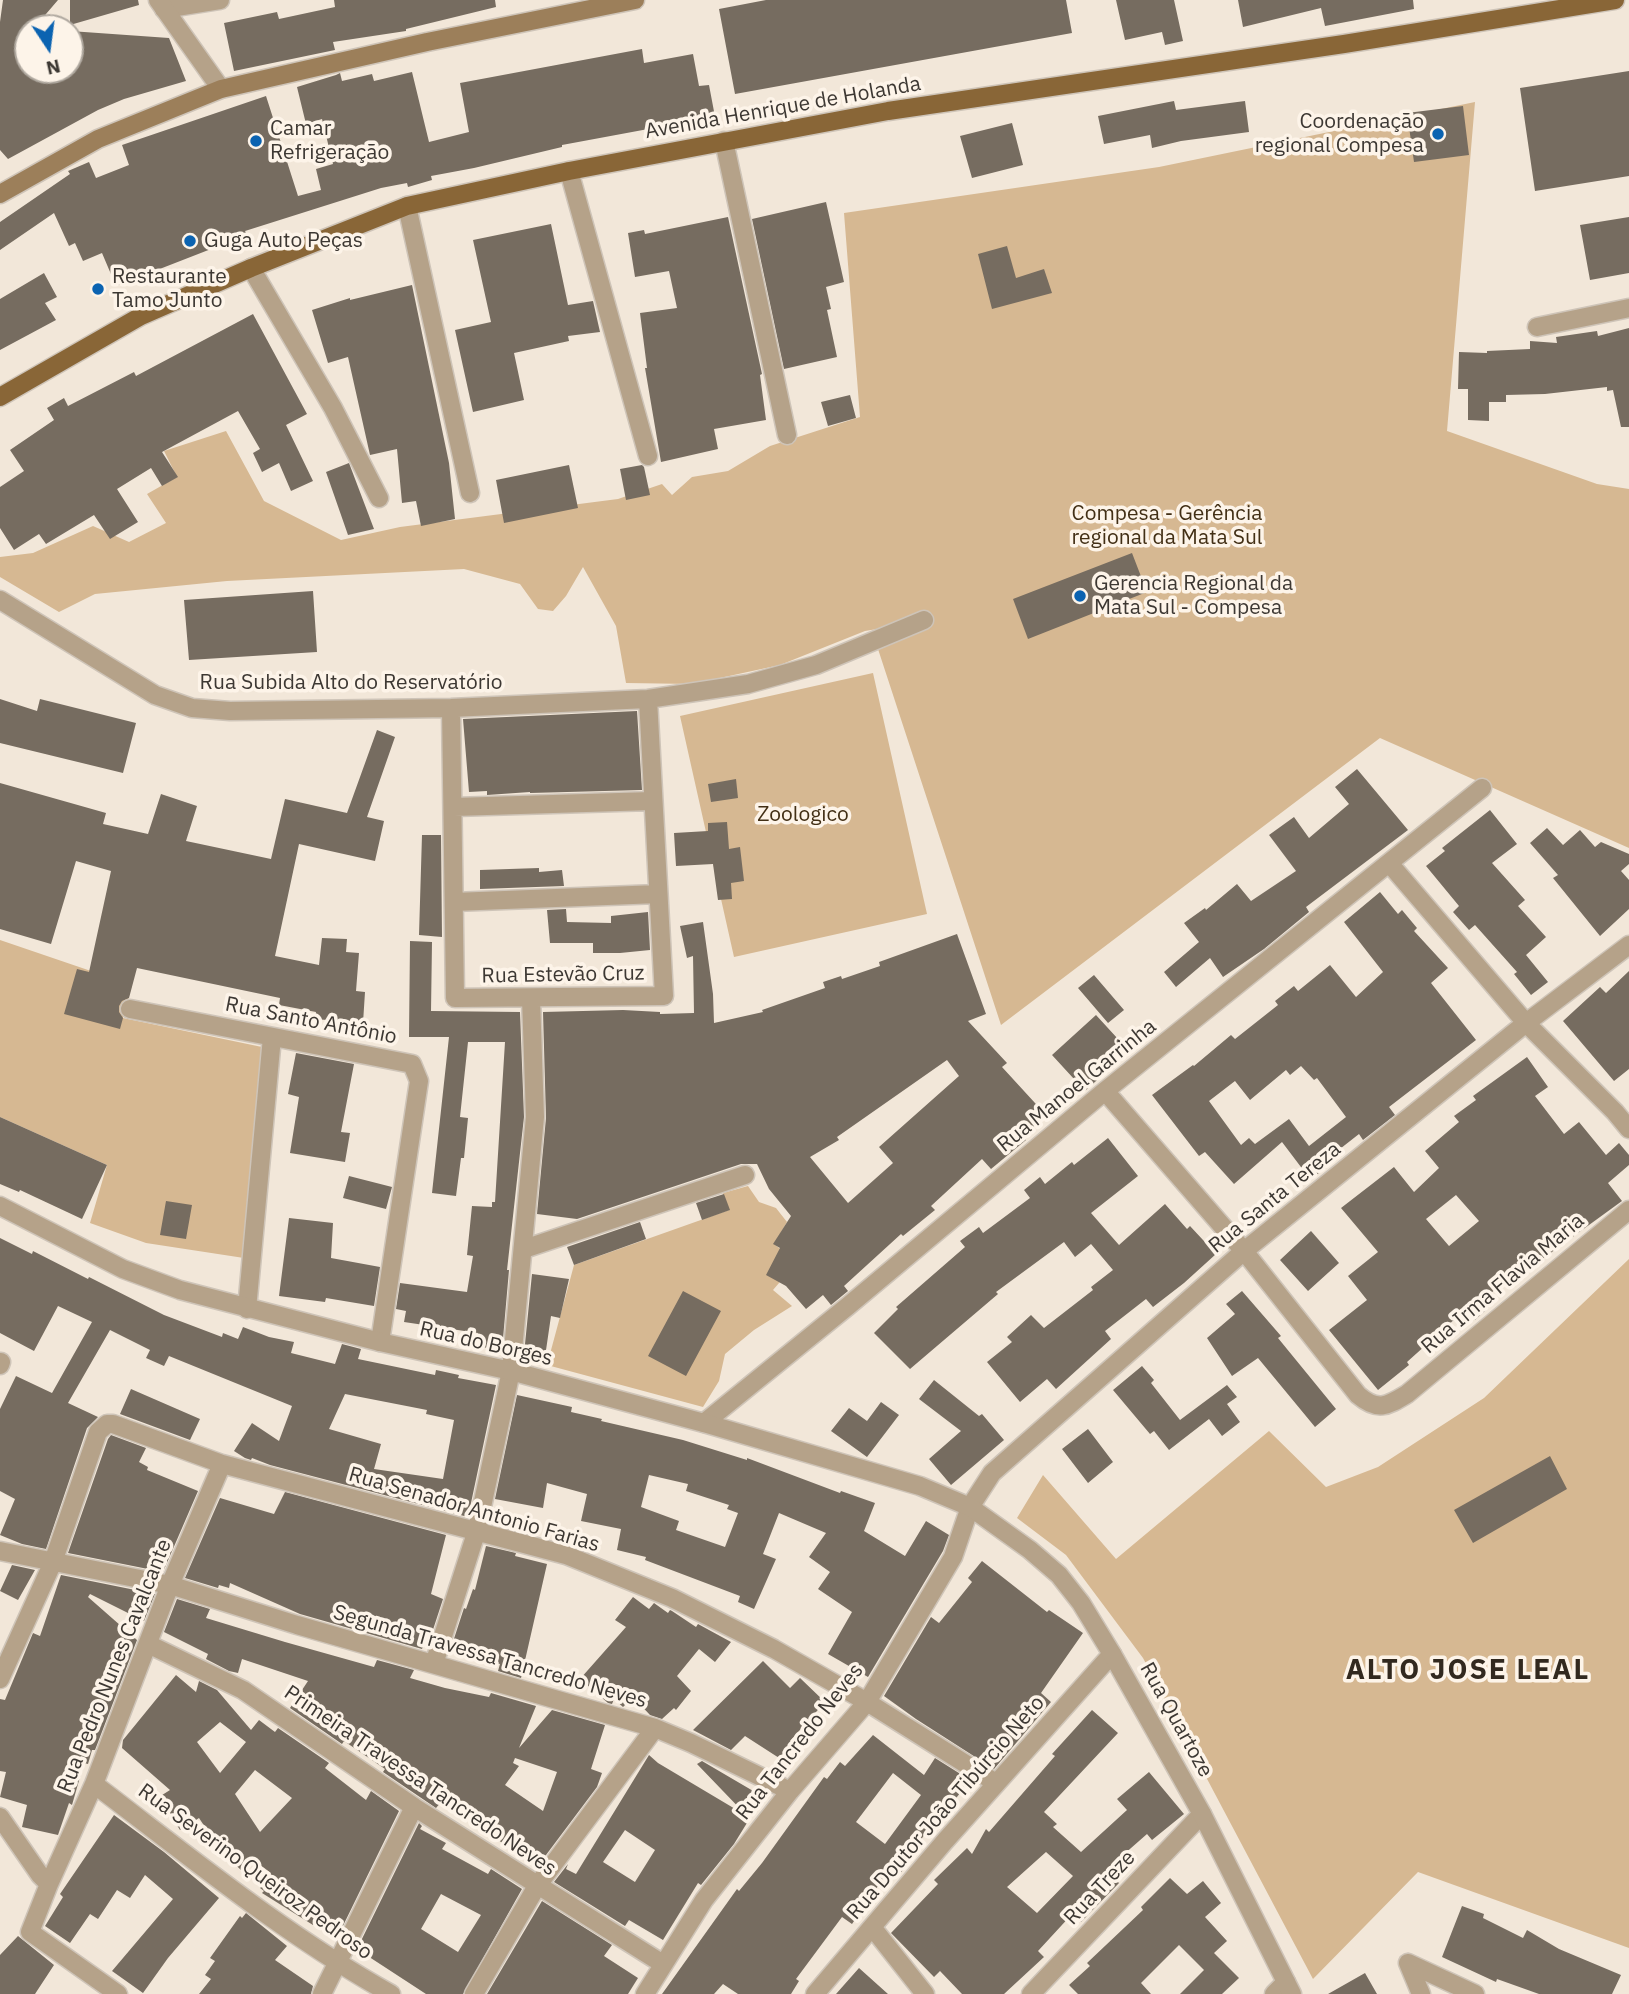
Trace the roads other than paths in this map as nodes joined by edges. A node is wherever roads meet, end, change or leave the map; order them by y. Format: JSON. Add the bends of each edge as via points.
{"nodes":[{"id":1,"x":220,"y":0,"type":"edge"},
{"id":2,"x":635,"y":0,"type":"edge"},
{"id":3,"x":1615,"y":0,"type":"edge"},
{"id":4,"x":161,"y":5,"type":"edge"},
{"id":5,"x":221,"y":89,"type":"junction"},
{"id":6,"x":724,"y":141,"type":"junction"},
{"id":7,"x":569,"y":171,"type":"junction"},
{"id":8,"x":2,"y":188,"type":"edge"},
{"id":9,"x":407,"y":206,"type":"junction"},
{"id":10,"x":251,"y":268,"type":"junction"},
{"id":11,"x":1629,"y":308,"type":"edge"},
{"id":12,"x":1537,"y":327,"type":"dead end"},
{"id":13,"x":0,"y":397,"type":"edge"},
{"id":14,"x":787,"y":435,"type":"dead end"},
{"id":15,"x":648,"y":456,"type":"dead end"},
{"id":16,"x":470,"y":493,"type":"dead end"},
{"id":17,"x":379,"y":498,"type":"dead end"},
{"id":18,"x":0,"y":600,"type":"edge"},
{"id":19,"x":923,"y":620,"type":"dead end"},
{"id":20,"x":648,"y":699,"type":"junction"},
{"id":21,"x":451,"y":708,"type":"junction"},
{"id":22,"x":1482,"y":788,"type":"dead end"},
{"id":23,"x":652,"y":801,"type":"junction"},
{"id":24,"x":454,"y":807,"type":"junction"},
{"id":25,"x":1390,"y":863,"type":"junction"},
{"id":26,"x":658,"y":894,"type":"junction"},
{"id":27,"x":454,"y":902,"type":"junction"},
{"id":28,"x":1629,"y":945,"type":"edge"},
{"id":29,"x":531,"y":998,"type":"junction"},
{"id":30,"x":130,"y":1009,"type":"dead end"},
{"id":31,"x":1526,"y":1023,"type":"junction"},
{"id":32,"x":272,"y":1037,"type":"junction"},
{"id":33,"x":1105,"y":1091,"type":"junction"},
{"id":34,"x":1622,"y":1106,"type":"edge"},
{"id":35,"x":1629,"y":1129,"type":"edge"},
{"id":36,"x":745,"y":1175,"type":"dead end"},
{"id":37,"x":0,"y":1206,"type":"edge"},
{"id":38,"x":1629,"y":1210,"type":"edge"},
{"id":39,"x":524,"y":1249,"type":"junction"},
{"id":40,"x":1244,"y":1251,"type":"junction"},
{"id":41,"x":247,"y":1309,"type":"junction"},
{"id":42,"x":380,"y":1342,"type":"junction"},
{"id":43,"x":511,"y":1371,"type":"junction"},
{"id":44,"x":704,"y":1423,"type":"junction"},
{"id":45,"x":222,"y":1464,"type":"junction"},
{"id":46,"x":970,"y":1507,"type":"junction"},
{"id":47,"x":477,"y":1530,"type":"junction"},
{"id":48,"x":0,"y":1551,"type":"edge"},
{"id":49,"x":53,"y":1562,"type":"junction"},
{"id":50,"x":170,"y":1585,"type":"junction"},
{"id":51,"x":148,"y":1644,"type":"junction"},
{"id":52,"x":1112,"y":1654,"type":"junction"},
{"id":53,"x":433,"y":1664,"type":"junction"},
{"id":54,"x":0,"y":1679,"type":"edge"},
{"id":55,"x":866,"y":1702,"type":"junction"},
{"id":56,"x":655,"y":1728,"type":"junction"},
{"id":57,"x":996,"y":1783,"type":"junction"},
{"id":58,"x":94,"y":1784,"type":"junction"},
{"id":59,"x":790,"y":1791,"type":"junction"},
{"id":60,"x":414,"y":1807,"type":"junction"},
{"id":61,"x":1202,"y":1814,"type":"junction"},
{"id":62,"x":0,"y":1817,"type":"edge"},
{"id":63,"x":49,"y":1884,"type":"junction"},
{"id":64,"x":537,"y":1886,"type":"junction"},
{"id":65,"x":872,"y":1927,"type":"junction"},
{"id":66,"x":338,"y":1964,"type":"junction"},
{"id":67,"x":663,"y":1964,"type":"junction"},
{"id":68,"x":1284,"y":1990,"type":"edge"},
{"id":69,"x":118,"y":1994,"type":"edge"},
{"id":70,"x":322,"y":1994,"type":"edge"},
{"id":71,"x":391,"y":1994,"type":"edge"},
{"id":72,"x":474,"y":1994,"type":"edge"},
{"id":73,"x":645,"y":1994,"type":"edge"},
{"id":74,"x":815,"y":1994,"type":"edge"},
{"id":75,"x":925,"y":1994,"type":"edge"},
{"id":76,"x":1031,"y":1994,"type":"edge"},
{"id":77,"x":1421,"y":1994,"type":"edge"},
{"id":78,"x":1475,"y":1994,"type":"edge"}],
"edges":[{"from":1,"to":4,"type":"street"},
{"from":2,"to":5,"type":"main road"},
{"from":3,"to":6,"type":"main road","name":"Avenida Henrique de Holanda","via":[[888,111]]},
{"from":4,"to":5,"type":"street"},
{"from":5,"to":8,"type":"main road","via":[[98,139]]},
{"from":6,"to":7,"type":"main road","name":"Avenida Henrique de Holanda"},
{"from":6,"to":14,"type":"street"},
{"from":7,"to":9,"type":"main road","name":"Avenida Henrique de Holanda"},
{"from":7,"to":15,"type":"street"},
{"from":9,"to":10,"type":"main road","name":"Avenida Henrique de Holanda"},
{"from":9,"to":16,"type":"street"},
{"from":10,"to":13,"type":"main road","name":"Avenida Henrique de Holanda","via":[[141,316]]},
{"from":10,"to":17,"type":"street","via":[[333,408]]},
{"from":11,"to":12,"type":"street"},
{"from":18,"to":21,"type":"street","name":"Rua Subida Alto do Reservatório","via":[[155,695],[192,708]]},
{"from":19,"to":20,"type":"street","name":"Rua Subida Alto do Reservatório","via":[[816,665],[748,684]]},
{"from":20,"to":21,"type":"street","name":"Rua Subida Alto do Reservatório"},
{"from":20,"to":23,"type":"street","name":"Rua Estevão Cruz"},
{"from":21,"to":24,"type":"street","name":"Rua Estevão Cruz"},
{"from":22,"to":25,"type":"street","name":"Rua Manoel Garrinha"},
{"from":23,"to":24,"type":"street"},
{"from":23,"to":26,"type":"street","name":"Rua Estevão Cruz"},
{"from":24,"to":27,"type":"street","name":"Rua Estevão Cruz"},
{"from":25,"to":31,"type":"street"},
{"from":25,"to":33,"type":"street","name":"Rua Manoel Garrinha"},
{"from":26,"to":27,"type":"street"},
{"from":26,"to":29,"type":"street","name":"Rua Estevão Cruz","via":[[664,996]]},
{"from":27,"to":29,"type":"street","name":"Rua Estevão Cruz","via":[[455,998]]},
{"from":28,"to":31,"type":"street","name":"Rua Santa Tereza"},
{"from":29,"to":39,"type":"street","via":[[535,1117]]},
{"from":30,"to":32,"type":"street","name":"Rua Santo Antônio"},
{"from":31,"to":34,"type":"street"},
{"from":31,"to":40,"type":"street","name":"Rua Santa Tereza"},
{"from":32,"to":41,"type":"street"},
{"from":32,"to":42,"type":"street","name":"Rua Santo Antônio","via":[[411,1065],[419,1081]]},
{"from":33,"to":40,"type":"street","name":"Rua Irma Flavia Maria"},
{"from":33,"to":44,"type":"street","name":"Rua Manoel Garrinha"},
{"from":34,"to":35,"type":"street"},
{"from":36,"to":39,"type":"street"},
{"from":37,"to":41,"type":"street","name":"Rua do Borges","via":[[146,1279]]},
{"from":38,"to":40,"type":"street","name":"Rua Irma Flavia Maria","via":[[1389,1405],[1367,1403],[1358,1395]]},
{"from":39,"to":43,"type":"street"},
{"from":40,"to":46,"type":"street","name":"Rua Santa Tereza","via":[[1012,1455],[992,1474]]},
{"from":41,"to":42,"type":"street","name":"Rua do Borges"},
{"from":42,"to":43,"type":"street","name":"Rua do Borges"},
{"from":43,"to":44,"type":"street","name":"Rua do Borges"},
{"from":43,"to":47,"type":"street"},
{"from":44,"to":46,"type":"street","name":"Rua do Borges","via":[[920,1486]]},
{"from":45,"to":47,"type":"street","name":"Rua Senador Antonio Farias"},
{"from":45,"to":49,"type":"street","name":"Rua Senador Antonio Farias","via":[[107,1424],[98,1432]]},
{"from":45,"to":50,"type":"street","name":"Rua Pedro Nunes Cavalcante"},
{"from":46,"to":52,"type":"street","name":"Rua Quartoze","via":[[1059,1575]]},
{"from":46,"to":55,"type":"street","name":"Rua Tancredo Neves","via":[[953,1557]]},
{"from":47,"to":53,"type":"street"},
{"from":47,"to":55,"type":"street","name":"Rua Senador Antonio Farias","via":[[566,1555],[672,1598]]},
{"from":48,"to":49,"type":"street","name":"Segunda Travessa Tancredo Neves"},
{"from":49,"to":50,"type":"street","name":"Segunda Travessa Tancredo Neves"},
{"from":49,"to":54,"type":"street"},
{"from":50,"to":51,"type":"street","name":"Rua Pedro Nunes Cavalcante"},
{"from":50,"to":53,"type":"street","name":"Segunda Travessa Tancredo Neves"},
{"from":51,"to":58,"type":"street","name":"Rua Pedro Nunes Cavalcante"},
{"from":51,"to":60,"type":"street","name":"Primeira Travessa Tancredo Neves","via":[[243,1690]]},
{"from":52,"to":57,"type":"street","name":"Rua Doutor João Tibúrcio Neto"},
{"from":52,"to":61,"type":"street","name":"Rua Quartoze"},
{"from":53,"to":56,"type":"street","name":"Segunda Travessa Tancredo Neves"},
{"from":55,"to":57,"type":"street","name":"Rua Senador Antonio Farias"},
{"from":55,"to":59,"type":"street","name":"Rua Tancredo Neves"},
{"from":56,"to":59,"type":"street","name":"Segunda Travessa Tancredo Neves"},
{"from":56,"to":64,"type":"street"},
{"from":57,"to":65,"type":"street","name":"Rua Doutor João Tibúrcio Neto"},
{"from":58,"to":63,"type":"street","name":"Rua Pedro Nunes Cavalcante"},
{"from":58,"to":66,"type":"street","name":"Rua Severino Queiroz Pedroso"},
{"from":59,"to":67,"type":"street","name":"Rua Tancredo Neves","via":[[704,1900]]},
{"from":60,"to":64,"type":"street","name":"Primeira Travessa Tancredo Neves"},
{"from":60,"to":66,"type":"street"},
{"from":61,"to":68,"type":"street","name":"Rua Quartoze"},
{"from":61,"to":76,"type":"street","name":"Rua Treze"},
{"from":62,"to":63,"type":"street"},
{"from":63,"to":69,"type":"street","name":"Rua Pedro Nunes Cavalcante","via":[[30,1932]]},
{"from":64,"to":67,"type":"street","name":"Primeira Travessa Tancredo Neves"},
{"from":64,"to":72,"type":"street"},
{"from":65,"to":74,"type":"street","name":"Rua Doutor João Tibúrcio Neto"},
{"from":65,"to":75,"type":"street"},
{"from":66,"to":70,"type":"street"},
{"from":66,"to":71,"type":"street","name":"Rua Severino Queiroz Pedroso"},
{"from":67,"to":73,"type":"street","name":"Rua Tancredo Neves"},
{"from":77,"to":78,"type":"street","via":[[1408,1963]]}]}
